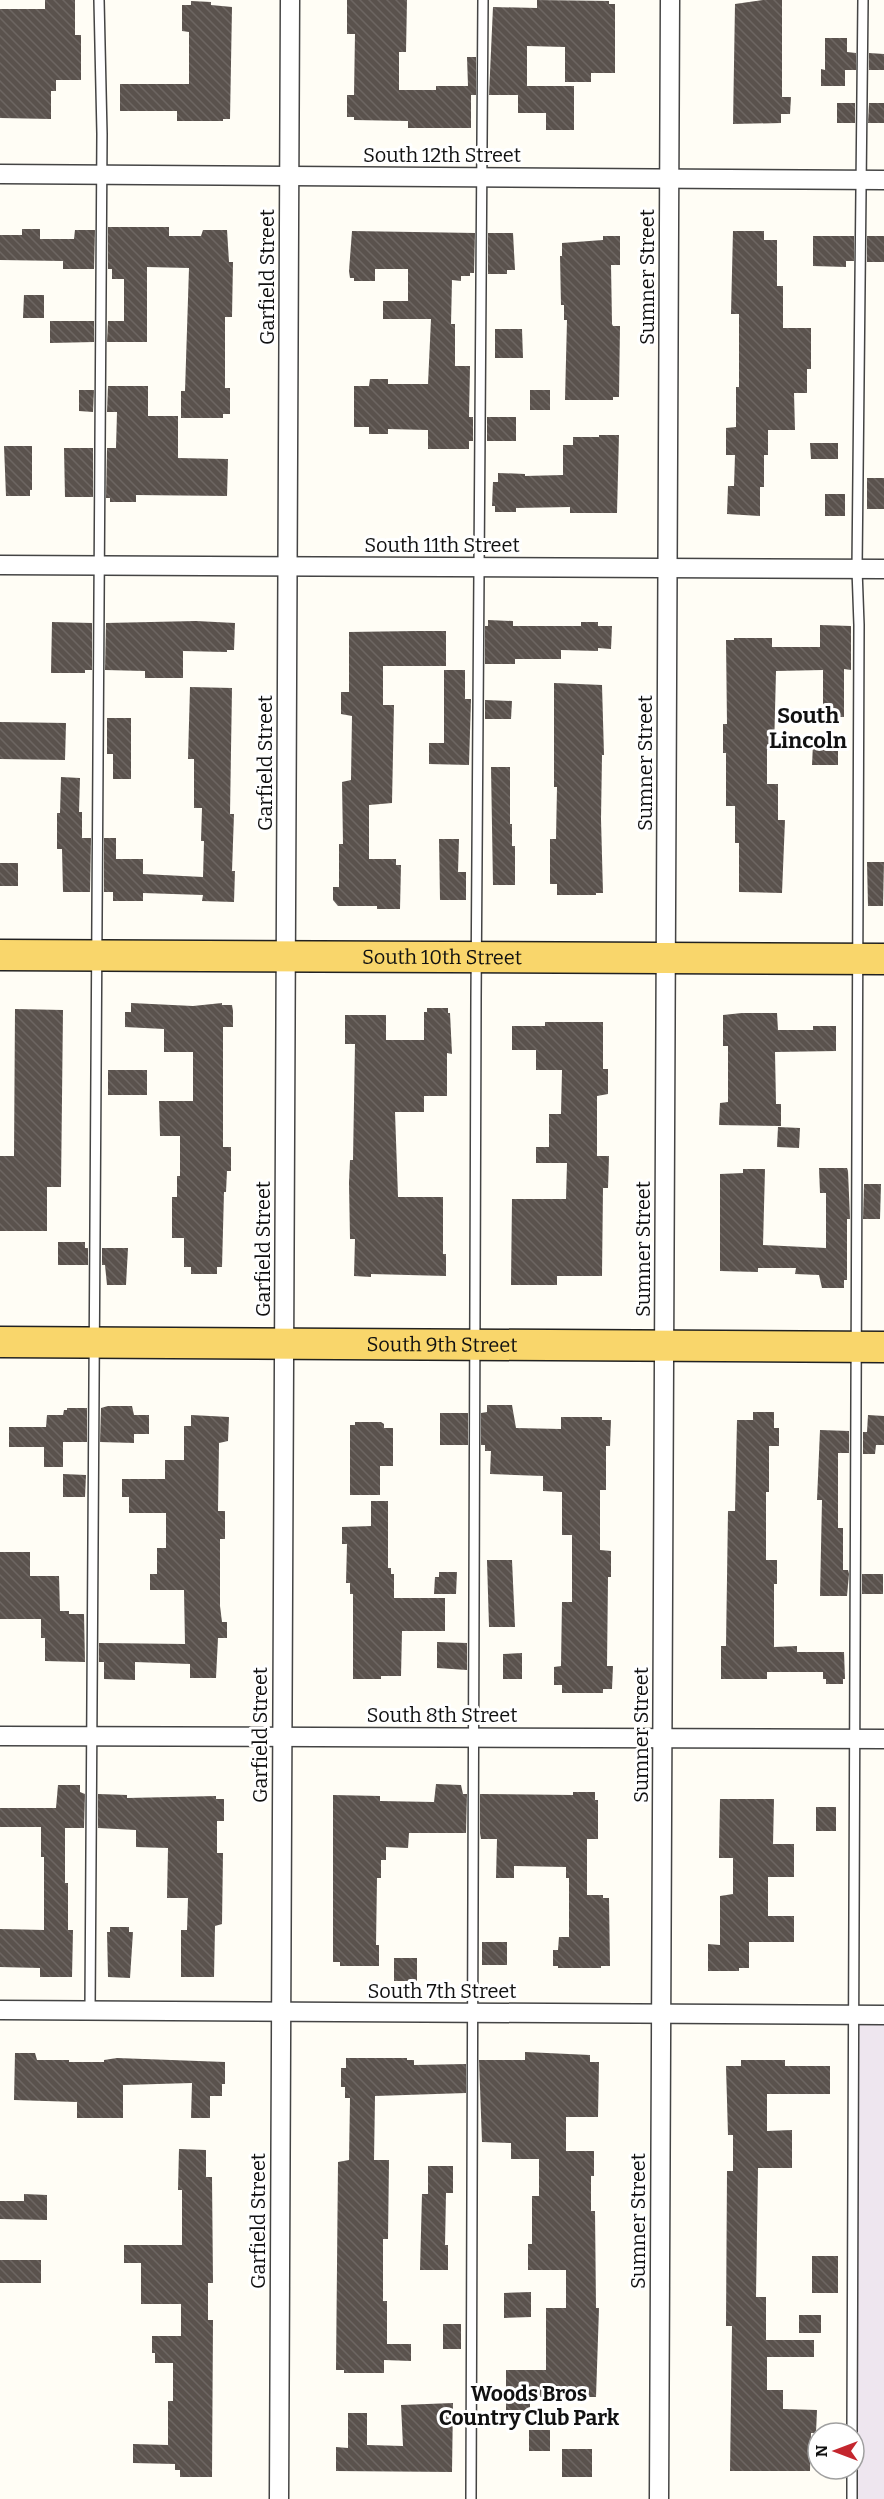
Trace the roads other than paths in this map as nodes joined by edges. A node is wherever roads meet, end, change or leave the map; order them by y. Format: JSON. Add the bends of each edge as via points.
{"nodes":[{"id":1,"x":99,"y":0,"type":"edge"},
{"id":2,"x":290,"y":0,"type":"edge"},
{"id":3,"x":483,"y":0,"type":"edge"},
{"id":4,"x":670,"y":0,"type":"edge"},
{"id":5,"x":863,"y":0,"type":"edge"},
{"id":6,"x":0,"y":174,"type":"edge"},
{"id":7,"x":100,"y":175,"type":"junction"},
{"id":8,"x":290,"y":177,"type":"junction"},
{"id":9,"x":481,"y":177,"type":"junction"},
{"id":10,"x":670,"y":179,"type":"junction"},
{"id":11,"x":861,"y":180,"type":"junction"},
{"id":12,"x":884,"y":180,"type":"edge"},
{"id":13,"x":0,"y":565,"type":"edge"},
{"id":14,"x":99,"y":565,"type":"junction"},
{"id":15,"x":288,"y":567,"type":"junction"},
{"id":16,"x":479,"y":567,"type":"junction"},
{"id":17,"x":669,"y":569,"type":"junction"},
{"id":18,"x":857,"y":569,"type":"junction"},
{"id":19,"x":884,"y":569,"type":"edge"},
{"id":20,"x":0,"y":955,"type":"edge"},
{"id":21,"x":96,"y":956,"type":"junction"},
{"id":22,"x":286,"y":956,"type":"junction"},
{"id":23,"x":476,"y":957,"type":"junction"},
{"id":24,"x":667,"y":957,"type":"junction"},
{"id":25,"x":870,"y":959,"type":"edge"},
{"id":26,"x":0,"y":1342,"type":"edge"},
{"id":27,"x":95,"y":1343,"type":"junction"},
{"id":28,"x":285,"y":1344,"type":"junction"},
{"id":29,"x":476,"y":1344,"type":"junction"},
{"id":30,"x":666,"y":1345,"type":"junction"},
{"id":31,"x":870,"y":1347,"type":"edge"},
{"id":32,"x":0,"y":1736,"type":"edge"},
{"id":33,"x":92,"y":1736,"type":"junction"},
{"id":34,"x":283,"y":1737,"type":"junction"},
{"id":35,"x":474,"y":1738,"type":"junction"},
{"id":36,"x":664,"y":1739,"type":"junction"},
{"id":37,"x":854,"y":1739,"type":"junction"},
{"id":38,"x":884,"y":1739,"type":"edge"},
{"id":39,"x":0,"y":2010,"type":"edge"},
{"id":40,"x":90,"y":2011,"type":"junction"},
{"id":41,"x":282,"y":2012,"type":"junction"},
{"id":42,"x":472,"y":2014,"type":"junction"},
{"id":43,"x":662,"y":2014,"type":"junction"},
{"id":44,"x":853,"y":2015,"type":"junction"},
{"id":45,"x":884,"y":2015,"type":"edge"},
{"id":46,"x":852,"y":2421,"type":"edge"},
{"id":47,"x":852,"y":2481,"type":"edge"},
{"id":48,"x":279,"y":2499,"type":"edge"},
{"id":49,"x":471,"y":2499,"type":"edge"},
{"id":50,"x":659,"y":2499,"type":"edge"},
{"id":51,"x":852,"y":2499,"type":"edge"}],
"edges":[{"from":1,"to":7,"type":"lane"},
{"from":2,"to":8,"type":"street","name":"Garfield Street"},
{"from":3,"to":9,"type":"lane"},
{"from":4,"to":10,"type":"street","name":"Sumner Street"},
{"from":5,"to":11,"type":"lane"},
{"from":6,"to":7,"type":"street","name":"South 12th Street"},
{"from":7,"to":8,"type":"street","name":"South 12th Street"},
{"from":7,"to":14,"type":"lane"},
{"from":8,"to":9,"type":"street","name":"South 12th Street"},
{"from":8,"to":15,"type":"street","name":"Garfield Street"},
{"from":9,"to":10,"type":"street","name":"South 12th Street"},
{"from":9,"to":16,"type":"lane"},
{"from":10,"to":11,"type":"street","name":"South 12th Street"},
{"from":10,"to":17,"type":"street","name":"Sumner Street"},
{"from":11,"to":12,"type":"street","name":"South 12th Street"},
{"from":11,"to":18,"type":"lane"},
{"from":13,"to":14,"type":"street","name":"South 11th Street"},
{"from":14,"to":15,"type":"street","name":"South 11th Street"},
{"from":14,"to":21,"type":"lane"},
{"from":15,"to":16,"type":"street","name":"South 11th Street"},
{"from":15,"to":22,"type":"street","name":"Garfield Street"},
{"from":16,"to":17,"type":"street","name":"South 11th Street"},
{"from":16,"to":23,"type":"lane"},
{"from":17,"to":18,"type":"street","name":"South 11th Street"},
{"from":17,"to":24,"type":"street","name":"Sumner Street"},
{"from":18,"to":19,"type":"street","name":"South 11th Street"},
{"from":18,"to":25,"type":"lane"},
{"from":20,"to":21,"type":"main road","name":"South 10th Street"},
{"from":21,"to":22,"type":"main road","name":"South 10th Street"},
{"from":21,"to":27,"type":"lane"},
{"from":22,"to":23,"type":"main road","name":"South 10th Street"},
{"from":22,"to":28,"type":"street","name":"Garfield Street"},
{"from":23,"to":24,"type":"main road","name":"South 10th Street"},
{"from":23,"to":29,"type":"lane"},
{"from":24,"to":25,"type":"main road","name":"South 10th Street"},
{"from":24,"to":30,"type":"street","name":"Sumner Street"},
{"from":25,"to":31,"type":"lane"},
{"from":26,"to":27,"type":"main road","name":"South 9th Street"},
{"from":27,"to":28,"type":"main road","name":"South 9th Street"},
{"from":27,"to":33,"type":"lane"},
{"from":28,"to":29,"type":"main road","name":"South 9th Street"},
{"from":28,"to":34,"type":"street","name":"Garfield Street"},
{"from":29,"to":30,"type":"main road","name":"South 9th Street"},
{"from":29,"to":35,"type":"lane"},
{"from":30,"to":31,"type":"main road","name":"South 9th Street"},
{"from":30,"to":36,"type":"street","name":"Sumner Street"},
{"from":31,"to":37,"type":"lane"},
{"from":32,"to":33,"type":"street","name":"South 8th Street"},
{"from":33,"to":34,"type":"street","name":"South 8th Street"},
{"from":33,"to":40,"type":"lane"},
{"from":34,"to":35,"type":"street","name":"South 8th Street"},
{"from":34,"to":41,"type":"street","name":"Garfield Street"},
{"from":35,"to":36,"type":"street","name":"South 8th Street"},
{"from":35,"to":42,"type":"lane"},
{"from":36,"to":37,"type":"street","name":"South 8th Street"},
{"from":36,"to":43,"type":"street","name":"Sumner Street"},
{"from":37,"to":38,"type":"street","name":"South 8th Street"},
{"from":37,"to":44,"type":"lane"},
{"from":39,"to":40,"type":"street","name":"South 7th Street"},
{"from":40,"to":41,"type":"street","name":"South 7th Street"},
{"from":41,"to":42,"type":"street","name":"South 7th Street"},
{"from":41,"to":48,"type":"street","name":"Garfield Street"},
{"from":42,"to":43,"type":"street","name":"South 7th Street"},
{"from":42,"to":49,"type":"lane"},
{"from":43,"to":44,"type":"street","name":"South 7th Street"},
{"from":43,"to":50,"type":"street","name":"Sumner Street"},
{"from":44,"to":45,"type":"street","name":"South 7th Street"},
{"from":44,"to":46,"type":"lane"},
{"from":47,"to":51,"type":"lane"}]}
